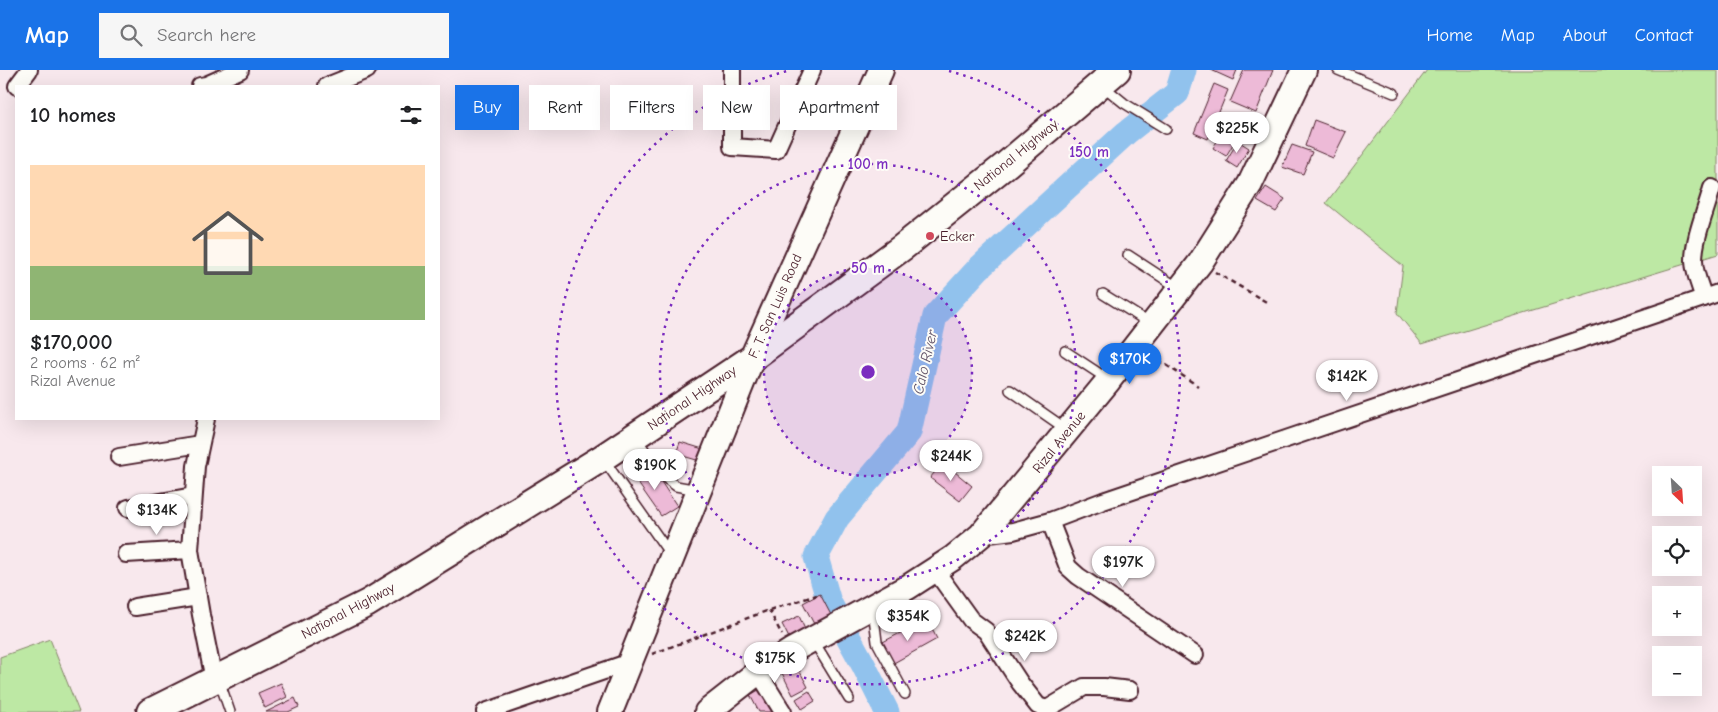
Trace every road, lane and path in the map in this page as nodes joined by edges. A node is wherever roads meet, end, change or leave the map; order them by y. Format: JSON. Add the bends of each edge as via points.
{"nodes":[{"id":1,"x":29,"y":70,"type":"edge"},
{"id":2,"x":240,"y":70,"type":"edge"},
{"id":3,"x":367,"y":70,"type":"edge"},
{"id":4,"x":732,"y":70,"type":"edge"},
{"id":5,"x":812,"y":70,"type":"edge"},
{"id":6,"x":881,"y":70,"type":"edge"},
{"id":7,"x":1304,"y":70,"type":"edge"},
{"id":8,"x":1338,"y":70,"type":"edge"},
{"id":9,"x":1109,"y":77,"type":"edge"},
{"id":10,"x":205,"y":82,"type":"edge"},
{"id":11,"x":18,"y":85,"type":"edge"},
{"id":12,"x":330,"y":85,"type":"edge"},
{"id":13,"x":1394,"y":93,"type":"dead end"},
{"id":14,"x":1166,"y":129,"type":"dead end"},
{"id":15,"x":1712,"y":188,"type":"dead end"},
{"id":16,"x":1128,"y":256,"type":"dead end"},
{"id":17,"x":1200,"y":263,"type":"junction"},
{"id":18,"x":1180,"y":289,"type":"junction"},
{"id":19,"x":1103,"y":294,"type":"dead end"},
{"id":20,"x":1711,"y":295,"type":"edge"},
{"id":21,"x":1268,"y":303,"type":"dead end"},
{"id":22,"x":1153,"y":325,"type":"junction"},
{"id":23,"x":1137,"y":346,"type":"junction"},
{"id":24,"x":1065,"y":351,"type":"dead end"},
{"id":25,"x":752,"y":358,"type":"junction"},
{"id":26,"x":1109,"y":380,"type":"junction"},
{"id":27,"x":1198,"y":386,"type":"dead end"},
{"id":28,"x":1010,"y":390,"type":"dead end"},
{"id":29,"x":206,"y":420,"type":"edge"},
{"id":30,"x":1068,"y":430,"type":"junction"},
{"id":31,"x":634,"y":436,"type":"junction"},
{"id":32,"x":200,"y":444,"type":"junction"},
{"id":33,"x":119,"y":457,"type":"dead end"},
{"id":34,"x":602,"y":458,"type":"junction"},
{"id":35,"x":699,"y":490,"type":"junction"},
{"id":36,"x":194,"y":496,"type":"junction"},
{"id":37,"x":128,"y":508,"type":"dead end"},
{"id":38,"x":1050,"y":521,"type":"junction"},
{"id":39,"x":981,"y":535,"type":"junction"},
{"id":40,"x":190,"y":550,"type":"junction"},
{"id":41,"x":126,"y":554,"type":"dead end"},
{"id":42,"x":672,"y":557,"type":"junction"},
{"id":43,"x":935,"y":570,"type":"junction"},
{"id":44,"x":817,"y":594,"type":"dead end"},
{"id":45,"x":198,"y":597,"type":"junction"},
{"id":46,"x":135,"y":607,"type":"dead end"},
{"id":47,"x":769,"y":610,"type":"junction"},
{"id":48,"x":867,"y":611,"type":"junction"},
{"id":49,"x":820,"y":636,"type":"junction"},
{"id":50,"x":791,"y":651,"type":"junction"},
{"id":51,"x":1195,"y":655,"type":"dead end"},
{"id":52,"x":630,"y":662,"type":"junction"},
{"id":53,"x":758,"y":672,"type":"junction"},
{"id":54,"x":216,"y":679,"type":"junction"},
{"id":55,"x":1130,"y":690,"type":"dead end"},
{"id":56,"x":905,"y":694,"type":"dead end"},
{"id":57,"x":849,"y":698,"type":"dead end"},
{"id":58,"x":150,"y":712,"type":"edge"},
{"id":59,"x":230,"y":712,"type":"edge"},
{"id":60,"x":485,"y":712,"type":"edge"},
{"id":61,"x":610,"y":712,"type":"edge"},
{"id":62,"x":707,"y":712,"type":"edge"},
{"id":63,"x":784,"y":712,"type":"edge"}],
"edges":[{"from":1,"to":11,"type":"street"},
{"from":2,"to":10,"type":"street"},
{"from":3,"to":12,"type":"street"},
{"from":4,"to":5,"type":"street","via":[[732,147],[776,150]]},
{"from":6,"to":25,"type":"main road","name":"F. T. San Luis Road"},
{"from":7,"to":17,"type":"main road","name":"Rizal Avenue","via":[[1250,184]]},
{"from":8,"to":13,"type":"lane"},
{"from":9,"to":14,"type":"lane","via":[[1124,103]]},
{"from":9,"to":25,"type":"main road","name":"National Highway","via":[[903,247]]},
{"from":15,"to":20,"type":"street","via":[[1694,258],[1695,270]]},
{"from":16,"to":18,"type":"lane"},
{"from":17,"to":18,"type":"main road","name":"Rizal Avenue"},
{"from":17,"to":21,"type":"path"},
{"from":18,"to":22,"type":"main road","name":"Rizal Avenue"},
{"from":19,"to":22,"type":"lane"},
{"from":20,"to":38,"type":"street"},
{"from":22,"to":23,"type":"main road","name":"Rizal Avenue"},
{"from":23,"to":26,"type":"main road","name":"Rizal Avenue"},
{"from":23,"to":27,"type":"path"},
{"from":24,"to":26,"type":"lane"},
{"from":25,"to":31,"type":"main road","name":"National Highway"},
{"from":25,"to":35,"type":"main road","name":"F. T. San Luis Road"},
{"from":26,"to":30,"type":"main road","name":"Rizal Avenue"},
{"from":28,"to":30,"type":"lane"},
{"from":29,"to":32,"type":"street"},
{"from":30,"to":39,"type":"main road","name":"Rizal Avenue"},
{"from":31,"to":34,"type":"main road","name":"National Highway"},
{"from":31,"to":35,"type":"lane","via":[[664,477],[676,486]]},
{"from":32,"to":33,"type":"street"},
{"from":32,"to":36,"type":"street"},
{"from":34,"to":42,"type":"lane"},
{"from":34,"to":54,"type":"main road","name":"National Highway","via":[[368,603]]},
{"from":35,"to":42,"type":"main road","name":"F. T. San Luis Road"},
{"from":36,"to":37,"type":"street"},
{"from":36,"to":40,"type":"street"},
{"from":38,"to":39,"type":"street"},
{"from":38,"to":51,"type":"street","via":[[1068,567]]},
{"from":39,"to":43,"type":"main road","name":"Rizal Avenue"},
{"from":40,"to":41,"type":"street"},
{"from":40,"to":45,"type":"street"},
{"from":42,"to":52,"type":"main road","name":"F. T. San Luis Road"},
{"from":43,"to":48,"type":"main road","name":"Rizal Avenue"},
{"from":43,"to":55,"type":"street","via":[[971,620],[986,631],[1038,706],[1047,709],[1084,687]]},
{"from":44,"to":47,"type":"path"},
{"from":45,"to":46,"type":"street"},
{"from":45,"to":54,"type":"street"},
{"from":47,"to":50,"type":"path"},
{"from":47,"to":52,"type":"path"},
{"from":48,"to":49,"type":"main road","name":"Rizal Avenue"},
{"from":48,"to":56,"type":"lane","via":[[877,642]]},
{"from":49,"to":50,"type":"main road","name":"Rizal Avenue"},
{"from":49,"to":57,"type":"lane"},
{"from":50,"to":53,"type":"main road","name":"Rizal Avenue"},
{"from":52,"to":60,"type":"street"},
{"from":52,"to":61,"type":"main road","name":"F. T. San Luis Road"},
{"from":53,"to":62,"type":"main road","name":"Rizal Avenue"},
{"from":53,"to":63,"type":"street"},
{"from":54,"to":58,"type":"main road","name":"National Highway"},
{"from":54,"to":59,"type":"lane"}]}
